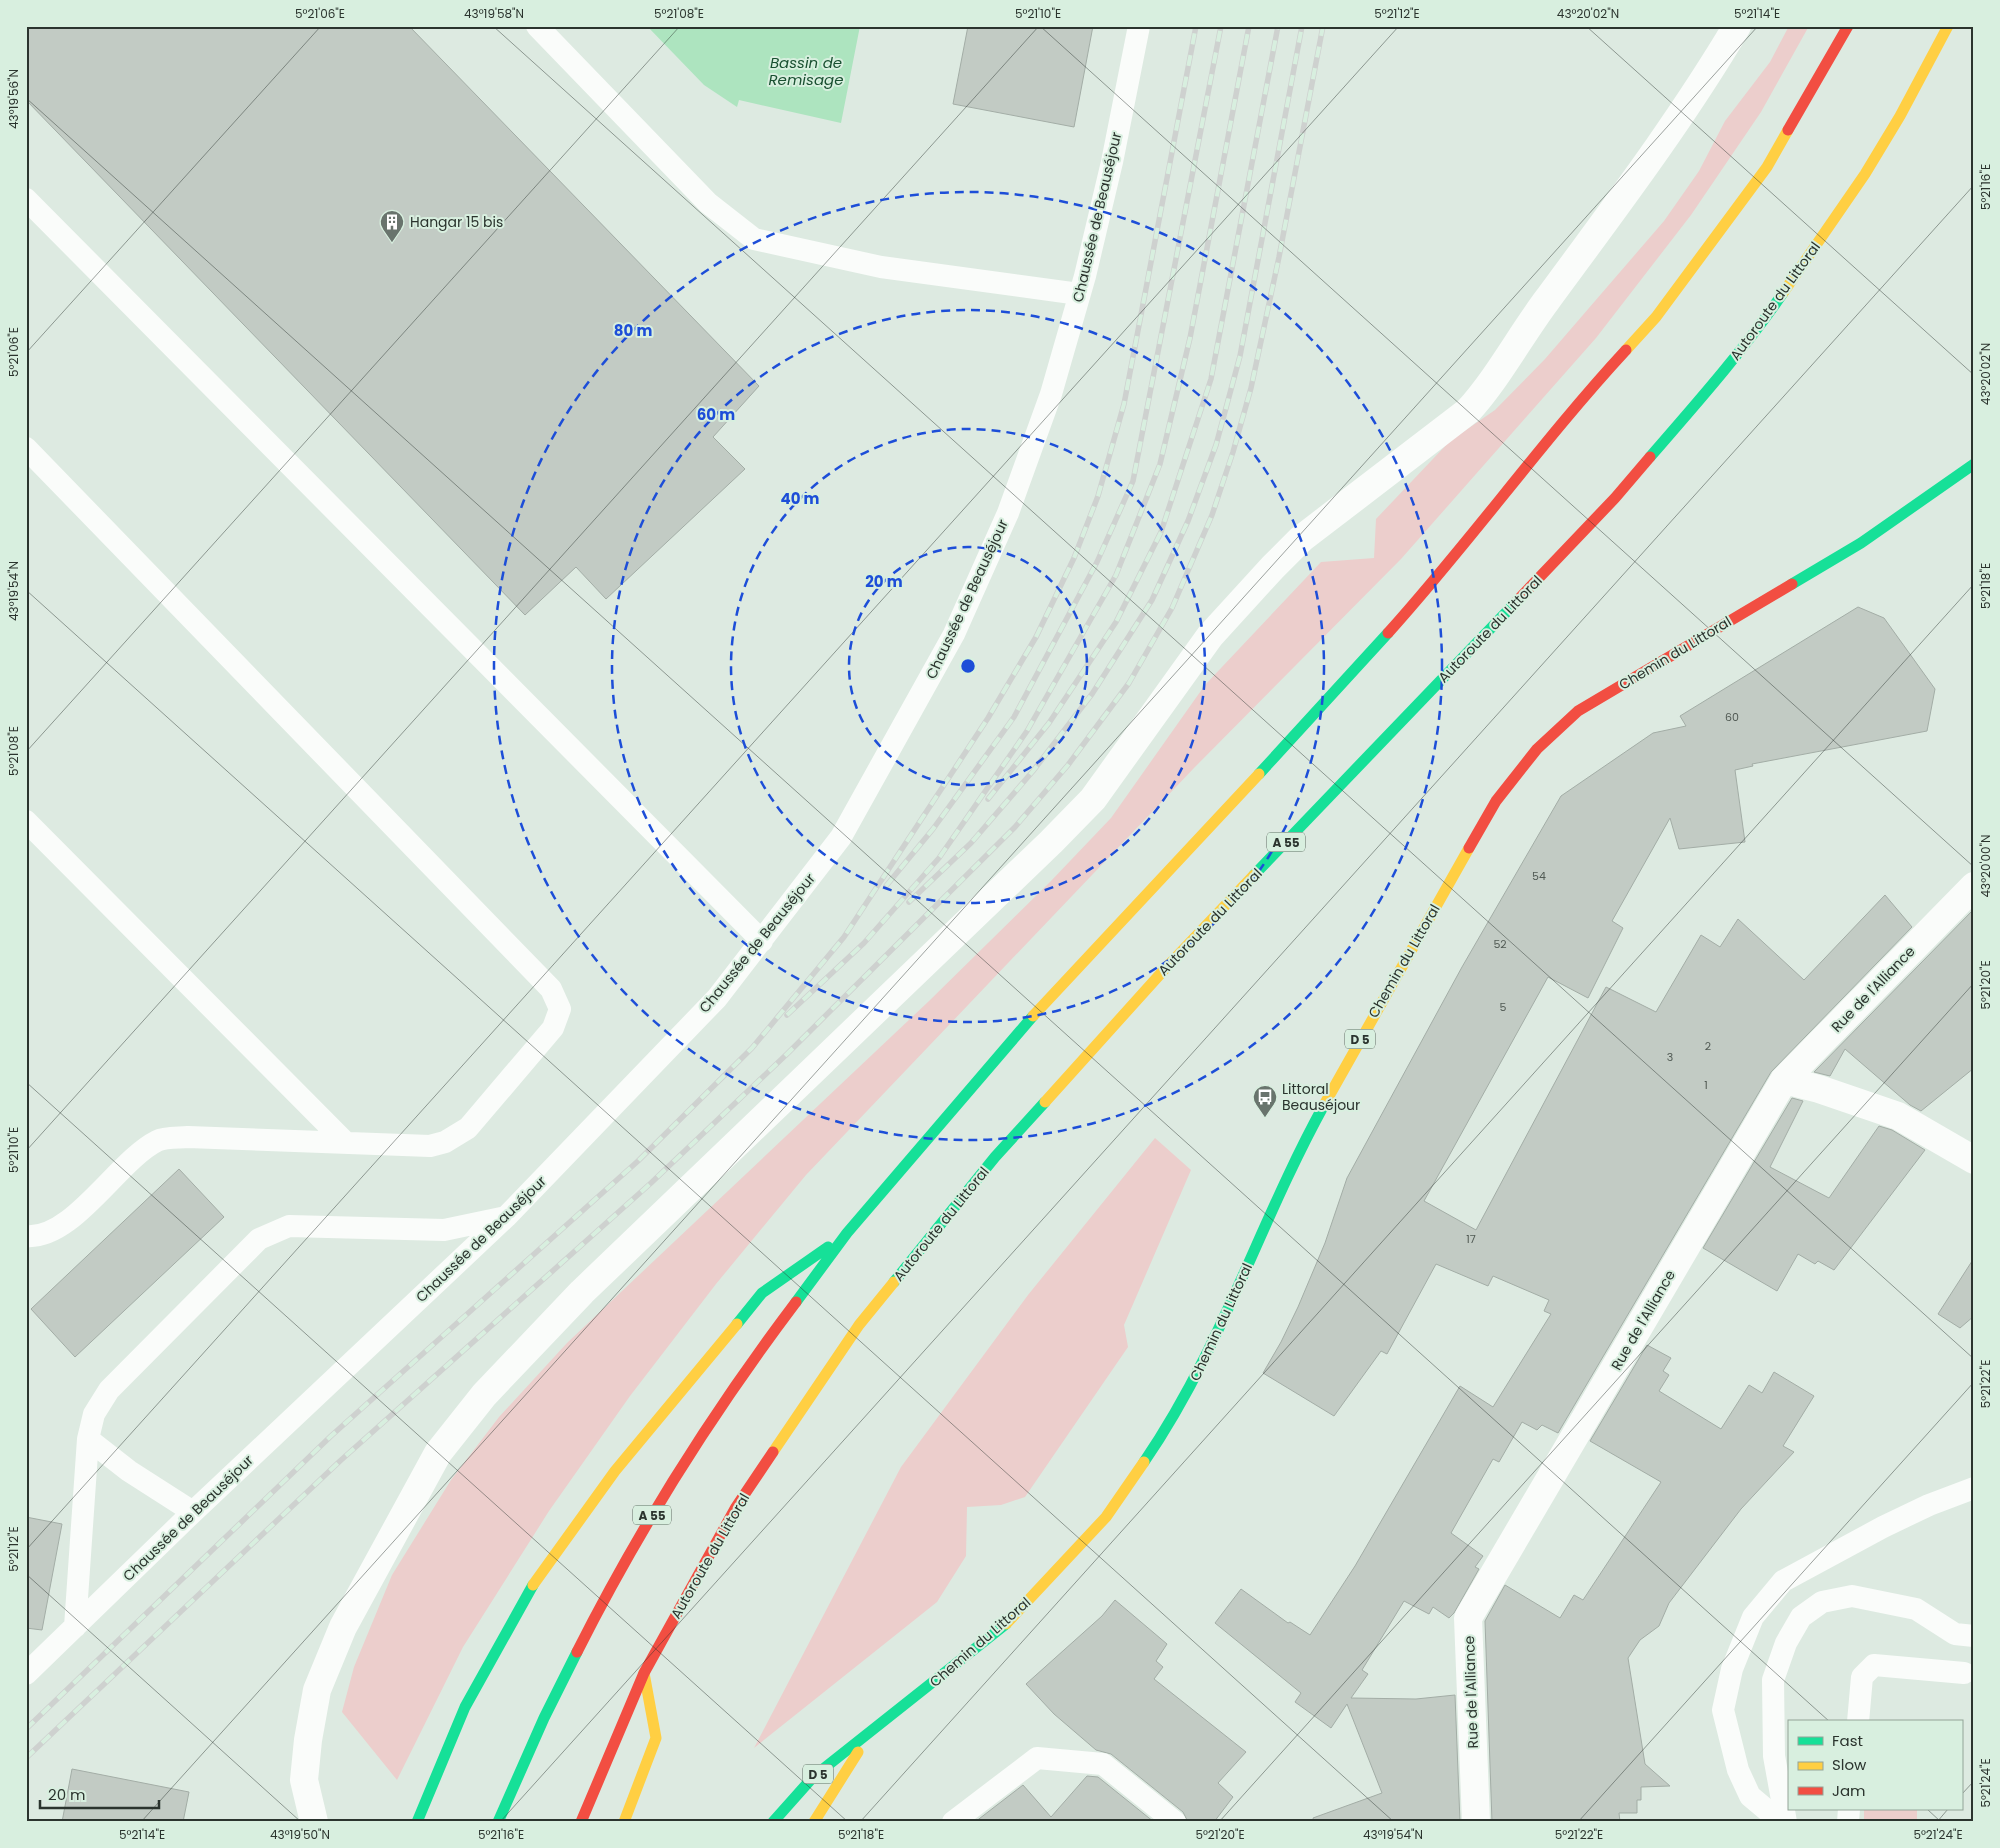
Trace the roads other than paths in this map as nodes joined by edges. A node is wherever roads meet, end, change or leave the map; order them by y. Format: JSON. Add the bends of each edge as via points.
{"nodes":[{"id":1,"x":537,"y":26,"type":"edge"},
{"id":2,"x":1139,"y":26,"type":"edge"},
{"id":3,"x":1737,"y":26,"type":"edge"},
{"id":4,"x":1848,"y":26,"type":"edge"},
{"id":5,"x":1948,"y":26,"type":"edge"},
{"id":6,"x":26,"y":199,"type":"edge"},
{"id":7,"x":1079,"y":294,"type":"junction"},
{"id":8,"x":26,"y":448,"type":"edge"},
{"id":9,"x":1974,"y":464,"type":"edge"},
{"id":10,"x":26,"y":821,"type":"edge"},
{"id":11,"x":1974,"y":886,"type":"edge"},
{"id":12,"x":762,"y":940,"type":"junction"},
{"id":13,"x":1784,"y":1080,"type":"junction"},
{"id":14,"x":345,"y":1142,"type":"junction"},
{"id":15,"x":1974,"y":1160,"type":"edge"},
{"id":16,"x":506,"y":1217,"type":"junction"},
{"id":17,"x":848,"y":1233,"type":"junction"},
{"id":18,"x":26,"y":1236,"type":"edge"},
{"id":19,"x":88,"y":1439,"type":"junction"},
{"id":20,"x":1974,"y":1488,"type":"edge"},
{"id":21,"x":193,"y":1512,"type":"junction"},
{"id":22,"x":75,"y":1627,"type":"junction"},
{"id":23,"x":1974,"y":1636,"type":"edge"},
{"id":24,"x":644,"y":1673,"type":"junction"},
{"id":25,"x":26,"y":1674,"type":"edge"},
{"id":26,"x":1964,"y":1674,"type":"dead end"},
{"id":27,"x":1858,"y":1720,"type":"edge"},
{"id":28,"x":870,"y":1734,"type":"junction"},
{"id":29,"x":418,"y":1817,"type":"edge"},
{"id":30,"x":314,"y":1822,"type":"edge"},
{"id":31,"x":498,"y":1822,"type":"edge"},
{"id":32,"x":581,"y":1822,"type":"edge"},
{"id":33,"x":624,"y":1822,"type":"edge"},
{"id":34,"x":773,"y":1822,"type":"edge"},
{"id":35,"x":814,"y":1822,"type":"edge"},
{"id":36,"x":953,"y":1822,"type":"edge"},
{"id":37,"x":1175,"y":1822,"type":"edge"},
{"id":38,"x":1476,"y":1822,"type":"edge"},
{"id":39,"x":1780,"y":1822,"type":"edge"},
{"id":40,"x":1786,"y":1822,"type":"edge"}],
"edges":[{"from":1,"to":7,"type":"lane","via":[[708,203],[754,239],[881,267]]},
{"from":2,"to":7,"type":"lane","name":"Chaussée de Beauséjour","via":[[1112,162]]},
{"from":3,"to":30,"type":"street","via":[[1659,148],[1523,332],[1482,396],[1468,411],[1301,539],[1273,566],[1210,636],[1093,799],[589,1285],[478,1402],[438,1453],[405,1512],[343,1626],[317,1690],[304,1780]]},
{"from":4,"to":17,"type":"main road","number":"A 55","via":[[1767,167],[1656,317],[1577,403],[1418,600],[1314,716],[1042,1005]]},
{"from":5,"to":24,"type":"main road","name":"Autoroute du Littoral","number":"A 55","via":[[1865,174],[1761,325],[1712,386],[1615,498],[1156,978],[995,1157],[859,1325],[736,1507]]},
{"from":6,"to":12,"type":"lane"},
{"from":7,"to":12,"type":"lane","name":"Chaussée de Beauséjour","via":[[1051,394],[1008,513],[954,634],[841,837]]},
{"from":8,"to":14,"type":"lane","via":[[551,989],[560,1009],[553,1028],[468,1128],[445,1142],[430,1146]]},
{"from":9,"to":28,"type":"main road","name":"Chemin du Littoral","number":"D 5","via":[[1861,543],[1578,712],[1537,749],[1496,801],[1324,1103],[1298,1152],[1210,1350],[1162,1436],[1106,1517],[1013,1618]]},
{"from":10,"to":14,"type":"lane"},
{"from":11,"to":13,"type":"street","name":"Rue de l'Alliance"},
{"from":12,"to":16,"type":"lane","name":"Chaussée de Beauséjour","via":[[717,998]]},
{"from":13,"to":15,"type":"street","via":[[1898,1116]]},
{"from":13,"to":38,"type":"street","name":"Rue de l'Alliance","via":[[1468,1618]]},
{"from":14,"to":18,"type":"lane","via":[[188,1136],[158,1140],[63,1225],[41,1236]]},
{"from":16,"to":19,"type":"lane","via":[[444,1230],[289,1226],[259,1239],[109,1390],[94,1414]]},
{"from":16,"to":21,"type":"lane","name":"Chaussée de Beauséjour"},
{"from":17,"to":29,"type":"main road","via":[[762,1293],[615,1471],[535,1582],[465,1707]]},
{"from":17,"to":31,"type":"main road","number":"A 55","via":[[767,1340],[695,1445],[615,1577],[544,1718]]},
{"from":19,"to":21,"type":"lane","via":[[129,1471]]},
{"from":19,"to":22,"type":"lane"},
{"from":20,"to":39,"type":"lane","via":[[1930,1504],[1797,1572],[1783,1581],[1753,1617],[1732,1669],[1724,1710],[1738,1770],[1750,1796]]},
{"from":21,"to":22,"type":"lane","name":"Chaussée de Beauséjour"},
{"from":22,"to":25,"type":"lane","name":"Chaussée de Beauséjour"},
{"from":23,"to":40,"type":"lane","via":[[1955,1634],[1916,1609],[1852,1596],[1822,1602],[1801,1617],[1786,1643],[1773,1680],[1774,1756]]},
{"from":24,"to":32,"type":"main road","name":"Autoroute du Littoral","number":"A 55"},
{"from":24,"to":33,"type":"main road","via":[[656,1738]]},
{"from":26,"to":27,"type":"lane","via":[[1874,1665],[1862,1677]]},
{"from":28,"to":34,"type":"main road","name":"Chemin du Littoral","number":"D 5","via":[[813,1777]]},
{"from":28,"to":35,"type":"main road","name":"Chemin du Littoral","number":"D 5"},
{"from":36,"to":37,"type":"lane","via":[[1037,1758],[1102,1764]]}]}
